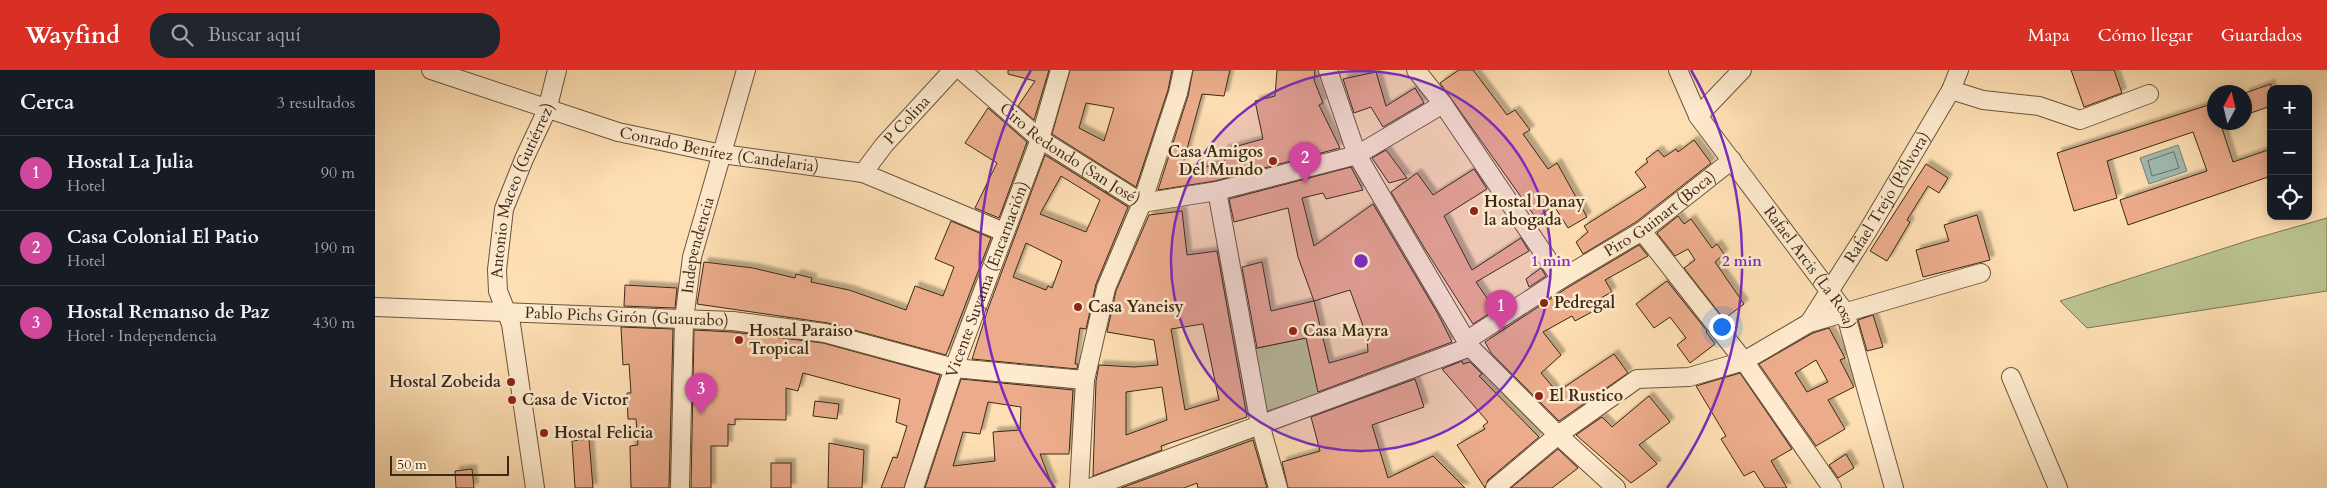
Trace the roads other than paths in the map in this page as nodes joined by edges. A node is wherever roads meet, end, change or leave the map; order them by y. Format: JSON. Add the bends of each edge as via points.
{"nodes":[{"id":1,"x":431,"y":70,"type":"edge"},
{"id":2,"x":557,"y":70,"type":"edge"},
{"id":3,"x":746,"y":70,"type":"edge"},
{"id":4,"x":953,"y":70,"type":"edge"},
{"id":5,"x":961,"y":70,"type":"edge"},
{"id":6,"x":1060,"y":70,"type":"edge"},
{"id":7,"x":1183,"y":70,"type":"edge"},
{"id":8,"x":1328,"y":70,"type":"edge"},
{"id":9,"x":1415,"y":70,"type":"edge"},
{"id":10,"x":1677,"y":70,"type":"edge"},
{"id":11,"x":1742,"y":70,"type":"edge"},
{"id":12,"x":1959,"y":70,"type":"edge"},
{"id":13,"x":1951,"y":90,"type":"junction"},
{"id":14,"x":2149,"y":94,"type":"dead end"},
{"id":15,"x":1443,"y":104,"type":"junction"},
{"id":16,"x":547,"y":110,"type":"junction"},
{"id":17,"x":1698,"y":116,"type":"junction"},
{"id":18,"x":1040,"y":140,"type":"junction"},
{"id":19,"x":722,"y":154,"type":"junction"},
{"id":20,"x":1357,"y":155,"type":"junction"},
{"id":21,"x":1732,"y":160,"type":"junction"},
{"id":22,"x":863,"y":173,"type":"junction"},
{"id":23,"x":1217,"y":191,"type":"junction"},
{"id":24,"x":1142,"y":203,"type":"junction"},
{"id":25,"x":1642,"y":231,"type":"junction"},
{"id":26,"x":1004,"y":232,"type":"junction"},
{"id":27,"x":1981,"y":273,"type":"dead end"},
{"id":28,"x":1561,"y":278,"type":"junction"},
{"id":29,"x":1830,"y":293,"type":"junction"},
{"id":30,"x":375,"y":307,"type":"edge"},
{"id":31,"x":507,"y":312,"type":"junction"},
{"id":32,"x":1845,"y":312,"type":"junction"},
{"id":33,"x":684,"y":320,"type":"junction"},
{"id":34,"x":1809,"y":323,"type":"junction"},
{"id":35,"x":1468,"y":344,"type":"junction"},
{"id":36,"x":1744,"y":361,"type":"junction"},
{"id":37,"x":954,"y":368,"type":"junction"},
{"id":38,"x":2011,"y":377,"type":"dead end"},
{"id":39,"x":1085,"y":380,"type":"junction"},
{"id":40,"x":1260,"y":424,"type":"junction"},
{"id":41,"x":1558,"y":435,"type":"junction"},
{"id":42,"x":535,"y":488,"type":"edge"},
{"id":43,"x":680,"y":488,"type":"edge"},
{"id":44,"x":914,"y":488,"type":"edge"},
{"id":45,"x":1079,"y":488,"type":"edge"},
{"id":46,"x":1090,"y":488,"type":"edge"},
{"id":47,"x":1278,"y":488,"type":"edge"},
{"id":48,"x":1495,"y":488,"type":"edge"},
{"id":49,"x":1616,"y":488,"type":"edge"},
{"id":50,"x":1832,"y":488,"type":"edge"},
{"id":51,"x":1894,"y":488,"type":"edge"},
{"id":52,"x":2058,"y":488,"type":"edge"}],
"edges":[{"from":1,"to":16,"type":"street","name":"Conrado Benítez (Candelaria)"},
{"from":2,"to":16,"type":"street","name":"Antonio Maceo (Gutiérrez)"},
{"from":3,"to":19,"type":"street","name":"Independencia"},
{"from":4,"to":22,"type":"street","name":"P Colina","via":[[884,145]]},
{"from":5,"to":18,"type":"street","name":"Ciro Redondo (San José)"},
{"from":6,"to":18,"type":"street","name":"Vicente Suyama (Encarnación)"},
{"from":7,"to":24,"type":"street"},
{"from":8,"to":20,"type":"street"},
{"from":9,"to":15,"type":"street"},
{"from":10,"to":17,"type":"street","name":"Rafael Arcis (La Rosa)"},
{"from":11,"to":17,"type":"street"},
{"from":12,"to":13,"type":"street","name":"Rafael Trejo (Pólvora)"},
{"from":13,"to":14,"type":"street","via":[[1983,100],[2039,106],[2080,120]]},
{"from":13,"to":29,"type":"street","name":"Rafael Trejo (Pólvora)"},
{"from":15,"to":20,"type":"street","name":"Ciro Redondo (San José)"},
{"from":15,"to":28,"type":"street"},
{"from":16,"to":19,"type":"street","name":"Conrado Benítez (Candelaria)","via":[[618,132]]},
{"from":16,"to":31,"type":"street","name":"Antonio Maceo (Gutiérrez)","via":[[504,209],[497,270],[498,290]]},
{"from":17,"to":21,"type":"street","name":"Rafael Arcis (La Rosa)"},
{"from":18,"to":24,"type":"street","name":"Ciro Redondo (San José)"},
{"from":18,"to":26,"type":"street","name":"Vicente Suyama (Encarnación)"},
{"from":19,"to":22,"type":"street","name":"Conrado Benítez (Candelaria)"},
{"from":19,"to":33,"type":"street","name":"Independencia","via":[[692,257]]},
{"from":20,"to":23,"type":"street","name":"Ciro Redondo (San José)"},
{"from":20,"to":35,"type":"street"},
{"from":21,"to":25,"type":"street","name":"Piro Guinart (Boca)"},
{"from":21,"to":29,"type":"street","name":"Rafael Arcis (La Rosa)"},
{"from":22,"to":26,"type":"street","name":"Conrado Benítez (Candelaria)"},
{"from":23,"to":24,"type":"street","name":"Ciro Redondo (San José)"},
{"from":23,"to":40,"type":"street"},
{"from":24,"to":39,"type":"street","via":[[1106,288]]},
{"from":25,"to":28,"type":"street","name":"Piro Guinart (Boca)"},
{"from":25,"to":36,"type":"street"},
{"from":26,"to":37,"type":"street","name":"Vicente Suyama (Encarnación)"},
{"from":27,"to":32,"type":"street"},
{"from":28,"to":35,"type":"street","name":"Piro Guinart (Boca)"},
{"from":29,"to":32,"type":"street","name":"Rafael Arcis (La Rosa)"},
{"from":29,"to":34,"type":"street","name":"Rafael Trejo (Pólvora)"},
{"from":30,"to":31,"type":"street","name":"Pablo Pichs Girón (Guaurabo)"},
{"from":31,"to":33,"type":"street","name":"Pablo Pichs Girón (Guaurabo)"},
{"from":31,"to":42,"type":"street","name":"Antonio Maceo (Gutiérrez)"},
{"from":32,"to":34,"type":"street"},
{"from":32,"to":51,"type":"street","name":"Rafael Arcis (La Rosa)"},
{"from":33,"to":37,"type":"street","name":"Pablo Pichs Girón (Guaurabo)","via":[[733,321],[825,333]]},
{"from":33,"to":43,"type":"street","name":"Independencia"},
{"from":34,"to":36,"type":"street"},
{"from":35,"to":40,"type":"street","name":"Piro Guinart (Boca)"},
{"from":35,"to":41,"type":"street"},
{"from":36,"to":41,"type":"street","via":[[1689,377],[1637,380]]},
{"from":36,"to":50,"type":"street"},
{"from":37,"to":39,"type":"street","name":"Pablo Pichs Girón (Guaurabo)"},
{"from":37,"to":44,"type":"street","name":"Vicente Suyama (Encarnación)"},
{"from":38,"to":52,"type":"street"},
{"from":39,"to":45,"type":"street"},
{"from":40,"to":46,"type":"street","name":"Piro Guinart (Boca)"},
{"from":40,"to":47,"type":"street"},
{"from":41,"to":48,"type":"street"},
{"from":41,"to":49,"type":"street"}]}
